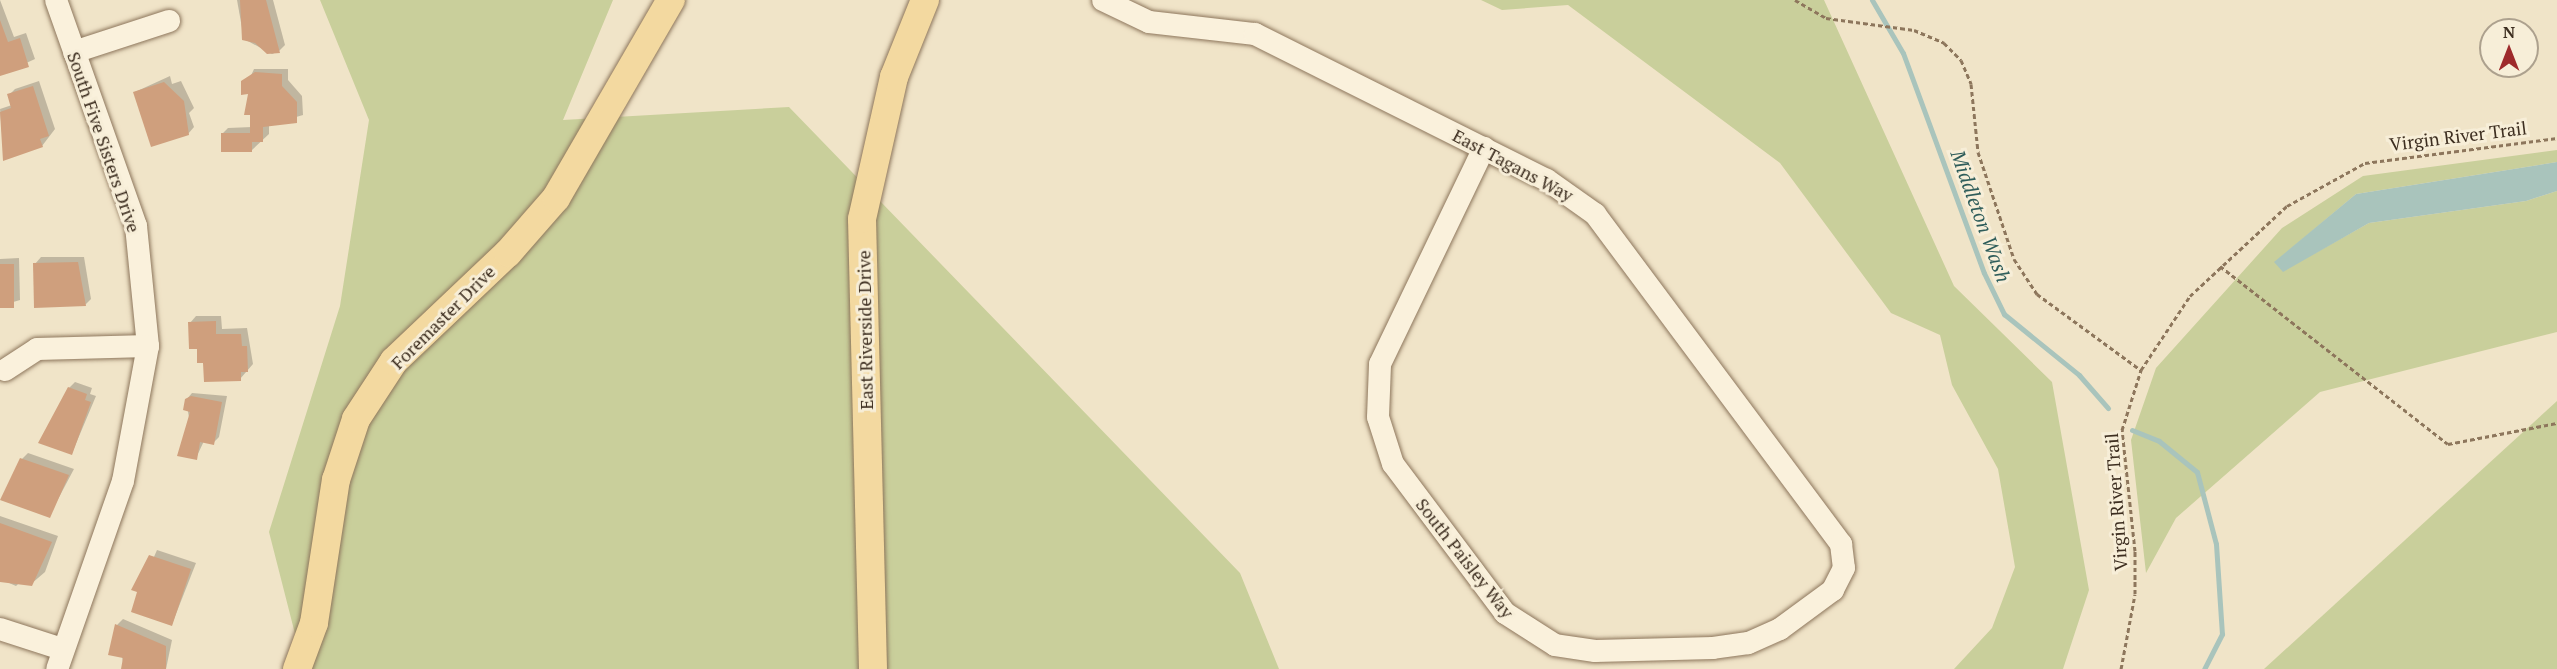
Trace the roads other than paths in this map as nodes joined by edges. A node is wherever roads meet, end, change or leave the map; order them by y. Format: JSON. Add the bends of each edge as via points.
{"nodes":[{"id":1,"x":56,"y":0,"type":"edge"},
{"id":2,"x":671,"y":0,"type":"edge"},
{"id":3,"x":925,"y":0,"type":"edge"},
{"id":4,"x":1103,"y":0,"type":"edge"},
{"id":5,"x":170,"y":21,"type":"dead end"},
{"id":6,"x":74,"y":52,"type":"junction"},
{"id":7,"x":1484,"y":148,"type":"junction"},
{"id":8,"x":148,"y":346,"type":"junction"},
{"id":9,"x":4,"y":370,"type":"dead end"},
{"id":10,"x":1844,"y":555,"type":"joint"},
{"id":11,"x":0,"y":629,"type":"edge"},
{"id":12,"x":60,"y":659,"type":"edge"},
{"id":13,"x":297,"y":669,"type":"edge"},
{"id":14,"x":873,"y":669,"type":"edge"}],
"edges":[{"from":1,"to":6,"type":"street","name":"South Five Sisters Drive"},
{"from":2,"to":13,"type":"main road","name":"Foremaster Drive","via":[[556,198],[394,362],[356,419],[336,480],[314,623]]},
{"from":3,"to":14,"type":"main road","name":"East Riverside Drive","via":[[894,77],[862,219]]},
{"from":4,"to":7,"type":"street","name":"East Tagans Way","via":[[1149,22],[1255,34]]},
{"from":5,"to":6,"type":"street"},
{"from":6,"to":8,"type":"street","name":"South Five Sisters Drive","via":[[136,226]]},
{"from":7,"to":10,"type":"street","name":"East Tagans Way","via":[[1567,191],[1595,214],[1836,533]]},
{"from":7,"to":10,"type":"street","name":"South Paisley Way","via":[[1387,344],[1376,400],[1380,434],[1394,464],[1505,613],[1536,637],[1575,649],[1733,646],[1780,629],[1833,590]]},
{"from":8,"to":9,"type":"street","via":[[37,349]]},
{"from":8,"to":12,"type":"street","name":"South Five Sisters Drive","via":[[123,482]]},
{"from":11,"to":12,"type":"street"}]}
